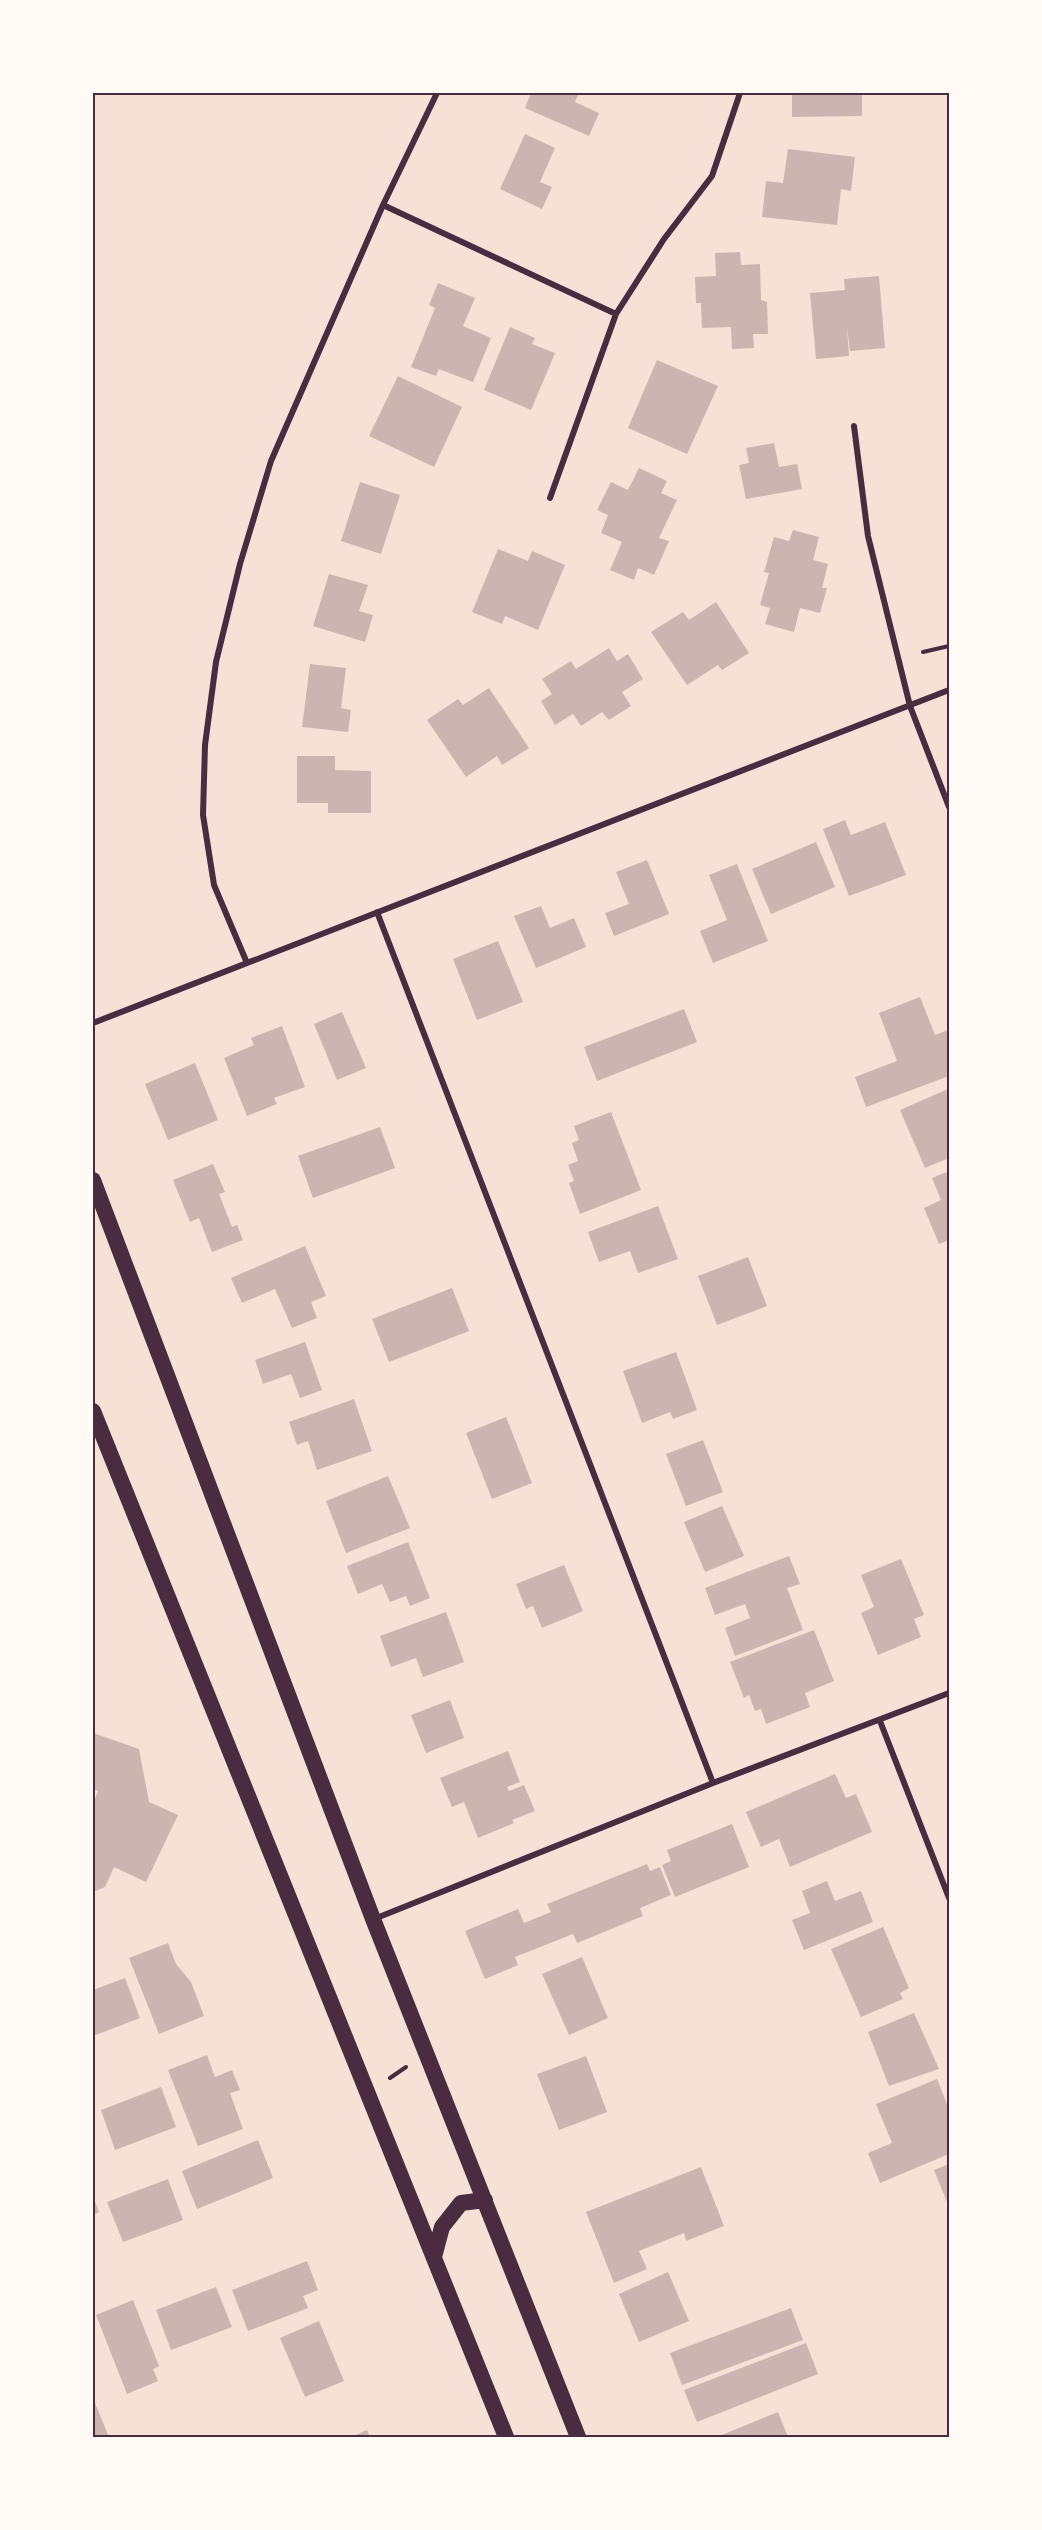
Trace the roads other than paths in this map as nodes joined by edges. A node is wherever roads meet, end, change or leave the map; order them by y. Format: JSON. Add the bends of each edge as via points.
{"nodes":[{"id":1,"x":437,"y":93,"type":"edge"},
{"id":2,"x":740,"y":93,"type":"edge"},
{"id":3,"x":383,"y":205,"type":"junction"},
{"id":4,"x":616,"y":314,"type":"junction"},
{"id":5,"x":854,"y":426,"type":"dead end"},
{"id":6,"x":550,"y":498,"type":"dead end"},
{"id":7,"x":949,"y":690,"type":"edge"},
{"id":8,"x":910,"y":706,"type":"junction"},
{"id":9,"x":949,"y":807,"type":"edge"},
{"id":10,"x":377,"y":912,"type":"junction"},
{"id":11,"x":247,"y":963,"type":"junction"},
{"id":12,"x":93,"y":1023,"type":"edge"},
{"id":13,"x":93,"y":1180,"type":"edge"},
{"id":14,"x":93,"y":1411,"type":"edge"},
{"id":15,"x":949,"y":1693,"type":"edge"},
{"id":16,"x":880,"y":1721,"type":"junction"},
{"id":17,"x":713,"y":1783,"type":"junction"},
{"id":18,"x":949,"y":1898,"type":"edge"},
{"id":19,"x":373,"y":1919,"type":"junction"},
{"id":20,"x":485,"y":2199,"type":"junction"},
{"id":21,"x":434,"y":2257,"type":"junction"},
{"id":22,"x":507,"y":2437,"type":"edge"},
{"id":23,"x":578,"y":2437,"type":"edge"}],
"edges":[{"from":1,"to":3,"type":"street"},
{"from":2,"to":4,"type":"street","via":[[712,176],[664,239]]},
{"from":3,"to":4,"type":"street"},
{"from":3,"to":11,"type":"street","via":[[271,461],[216,662],[205,745],[202,815],[214,885]]},
{"from":4,"to":6,"type":"street"},
{"from":5,"to":8,"type":"street","via":[[868,536]]},
{"from":7,"to":8,"type":"street"},
{"from":8,"to":9,"type":"street"},
{"from":8,"to":10,"type":"street"},
{"from":10,"to":11,"type":"street"},
{"from":10,"to":17,"type":"street"},
{"from":11,"to":12,"type":"street"},
{"from":13,"to":19,"type":"highway"},
{"from":14,"to":21,"type":"highway"},
{"from":15,"to":16,"type":"street"},
{"from":16,"to":17,"type":"street"},
{"from":16,"to":18,"type":"street"},
{"from":17,"to":19,"type":"street"},
{"from":19,"to":20,"type":"highway"},
{"from":20,"to":21,"type":"highway","via":[[461,2203],[442,2227]]},
{"from":20,"to":23,"type":"highway"},
{"from":21,"to":22,"type":"highway"}]}
